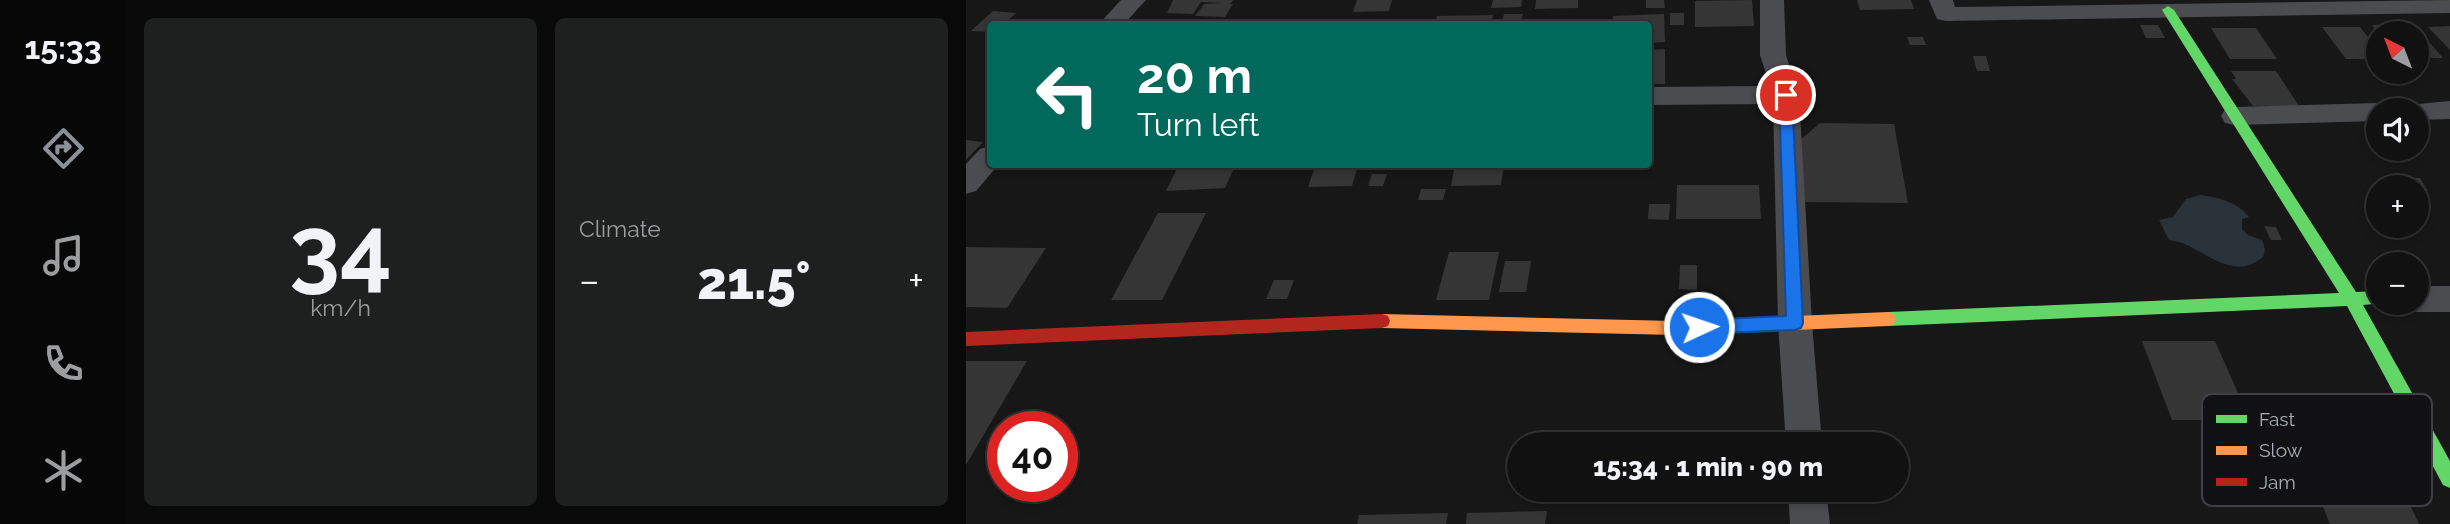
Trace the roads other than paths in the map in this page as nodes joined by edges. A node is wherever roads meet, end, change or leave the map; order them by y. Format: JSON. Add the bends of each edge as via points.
{"nodes":[{"id":1,"x":1134,"y":0,"type":"edge"},
{"id":2,"x":1772,"y":0,"type":"edge"},
{"id":3,"x":1941,"y":0,"type":"edge"},
{"id":4,"x":2450,"y":6,"type":"edge"},
{"id":5,"x":2168,"y":10,"type":"junction"},
{"id":6,"x":1114,"y":21,"type":"edge"},
{"id":7,"x":1786,"y":95,"type":"junction"},
{"id":8,"x":1652,"y":96,"type":"edge"},
{"id":9,"x":2450,"y":110,"type":"edge"},
{"id":10,"x":2429,"y":111,"type":"edge"},
{"id":11,"x":2366,"y":112,"type":"edge"},
{"id":12,"x":2235,"y":116,"type":"junction"},
{"id":13,"x":987,"y":159,"type":"edge"},
{"id":14,"x":966,"y":183,"type":"edge"},
{"id":15,"x":2351,"y":298,"type":"junction"},
{"id":16,"x":2366,"y":298,"type":"edge"},
{"id":17,"x":2429,"y":299,"type":"edge"},
{"id":18,"x":2450,"y":299,"type":"edge"},
{"id":19,"x":1795,"y":323,"type":"junction"},
{"id":20,"x":966,"y":339,"type":"edge"},
{"id":21,"x":2404,"y":394,"type":"edge"},
{"id":22,"x":1803,"y":432,"type":"edge"},
{"id":23,"x":2432,"y":446,"type":"edge"},
{"id":24,"x":2450,"y":479,"type":"edge"},
{"id":25,"x":1808,"y":502,"type":"edge"},
{"id":26,"x":1810,"y":524,"type":"edge"}],
"edges":[{"from":1,"to":6,"type":"street"},
{"from":2,"to":7,"type":"street","via":[[1773,55]]},
{"from":3,"to":5,"type":"street","via":[[1946,14]]},
{"from":4,"to":5,"type":"street"},
{"from":5,"to":12,"type":"street"},
{"from":7,"to":8,"type":"street"},
{"from":7,"to":19,"type":"street"},
{"from":9,"to":10,"type":"street"},
{"from":11,"to":12,"type":"street"},
{"from":12,"to":15,"type":"street"},
{"from":13,"to":14,"type":"street"},
{"from":15,"to":16,"type":"street"},
{"from":15,"to":19,"type":"street"},
{"from":15,"to":21,"type":"street"},
{"from":17,"to":18,"type":"street"},
{"from":19,"to":20,"type":"street","via":[[1675,328],[1387,321]]},
{"from":19,"to":22,"type":"street"},
{"from":23,"to":24,"type":"street"},
{"from":25,"to":26,"type":"street"}]}
